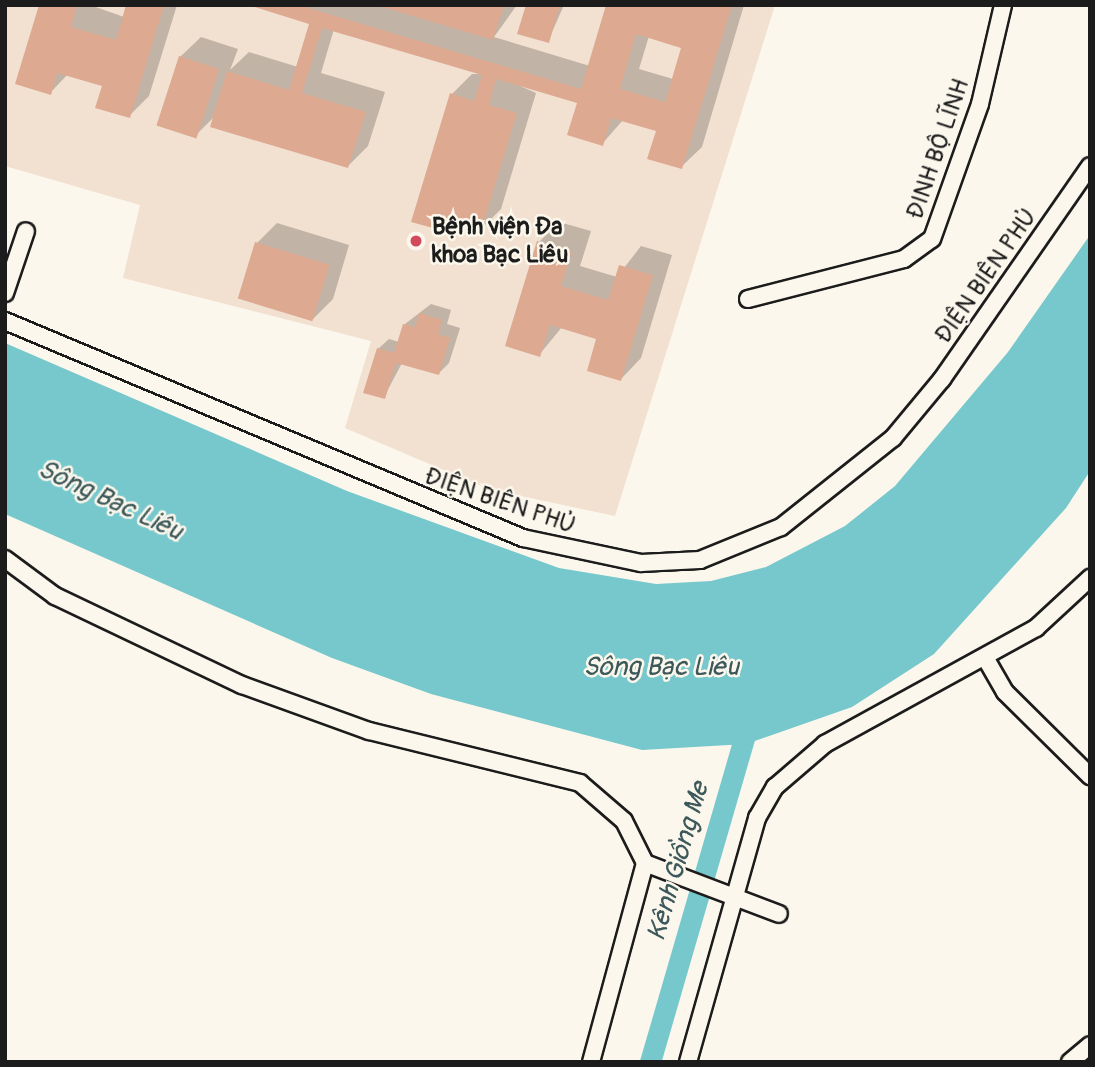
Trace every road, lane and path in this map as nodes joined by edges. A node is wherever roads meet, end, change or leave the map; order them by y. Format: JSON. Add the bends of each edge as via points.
{"nodes":[{"id":1,"x":1003,"y":5,"type":"edge"},
{"id":2,"x":1090,"y":166,"type":"edge"},
{"id":3,"x":26,"y":231,"type":"dead end"},
{"id":4,"x":5,"y":293,"type":"edge"},
{"id":5,"x":748,"y":299,"type":"dead end"},
{"id":6,"x":5,"y":321,"type":"edge"},
{"id":7,"x":5,"y":559,"type":"edge"},
{"id":8,"x":1090,"y":578,"type":"edge"},
{"id":9,"x":986,"y":659,"type":"junction"},
{"id":10,"x":1090,"y":776,"type":"edge"},
{"id":11,"x":645,"y":863,"type":"junction"},
{"id":12,"x":732,"y":893,"type":"junction"},
{"id":13,"x":779,"y":914,"type":"dead end"},
{"id":14,"x":1090,"y":1045,"type":"edge"},
{"id":15,"x":591,"y":1062,"type":"edge"},
{"id":16,"x":688,"y":1062,"type":"edge"},
{"id":17,"x":1070,"y":1062,"type":"edge"}],
"edges":[{"from":1,"to":5,"type":"street","name":"ĐINH BỘ LĨNH","via":[[980,104],[932,239],[904,259]]},
{"from":2,"to":6,"type":"street","name":"ĐIỆN BIÊN PHỦ","via":[[942,379],[893,438],[781,527],[700,560],[641,563],[523,538]]},
{"from":3,"to":4,"type":"street"},
{"from":7,"to":11,"type":"street","via":[[55,596],[242,685],[392,737],[580,783],[624,821]]},
{"from":8,"to":9,"type":"street","via":[[1052,617]]},
{"from":9,"to":10,"type":"street","via":[[1005,692]]},
{"from":9,"to":12,"type":"street","via":[[825,744],[786,774],[757,818]]},
{"from":11,"to":12,"type":"street"},
{"from":11,"to":15,"type":"street"},
{"from":12,"to":13,"type":"street"},
{"from":12,"to":16,"type":"street"},
{"from":14,"to":17,"type":"street"}]}
